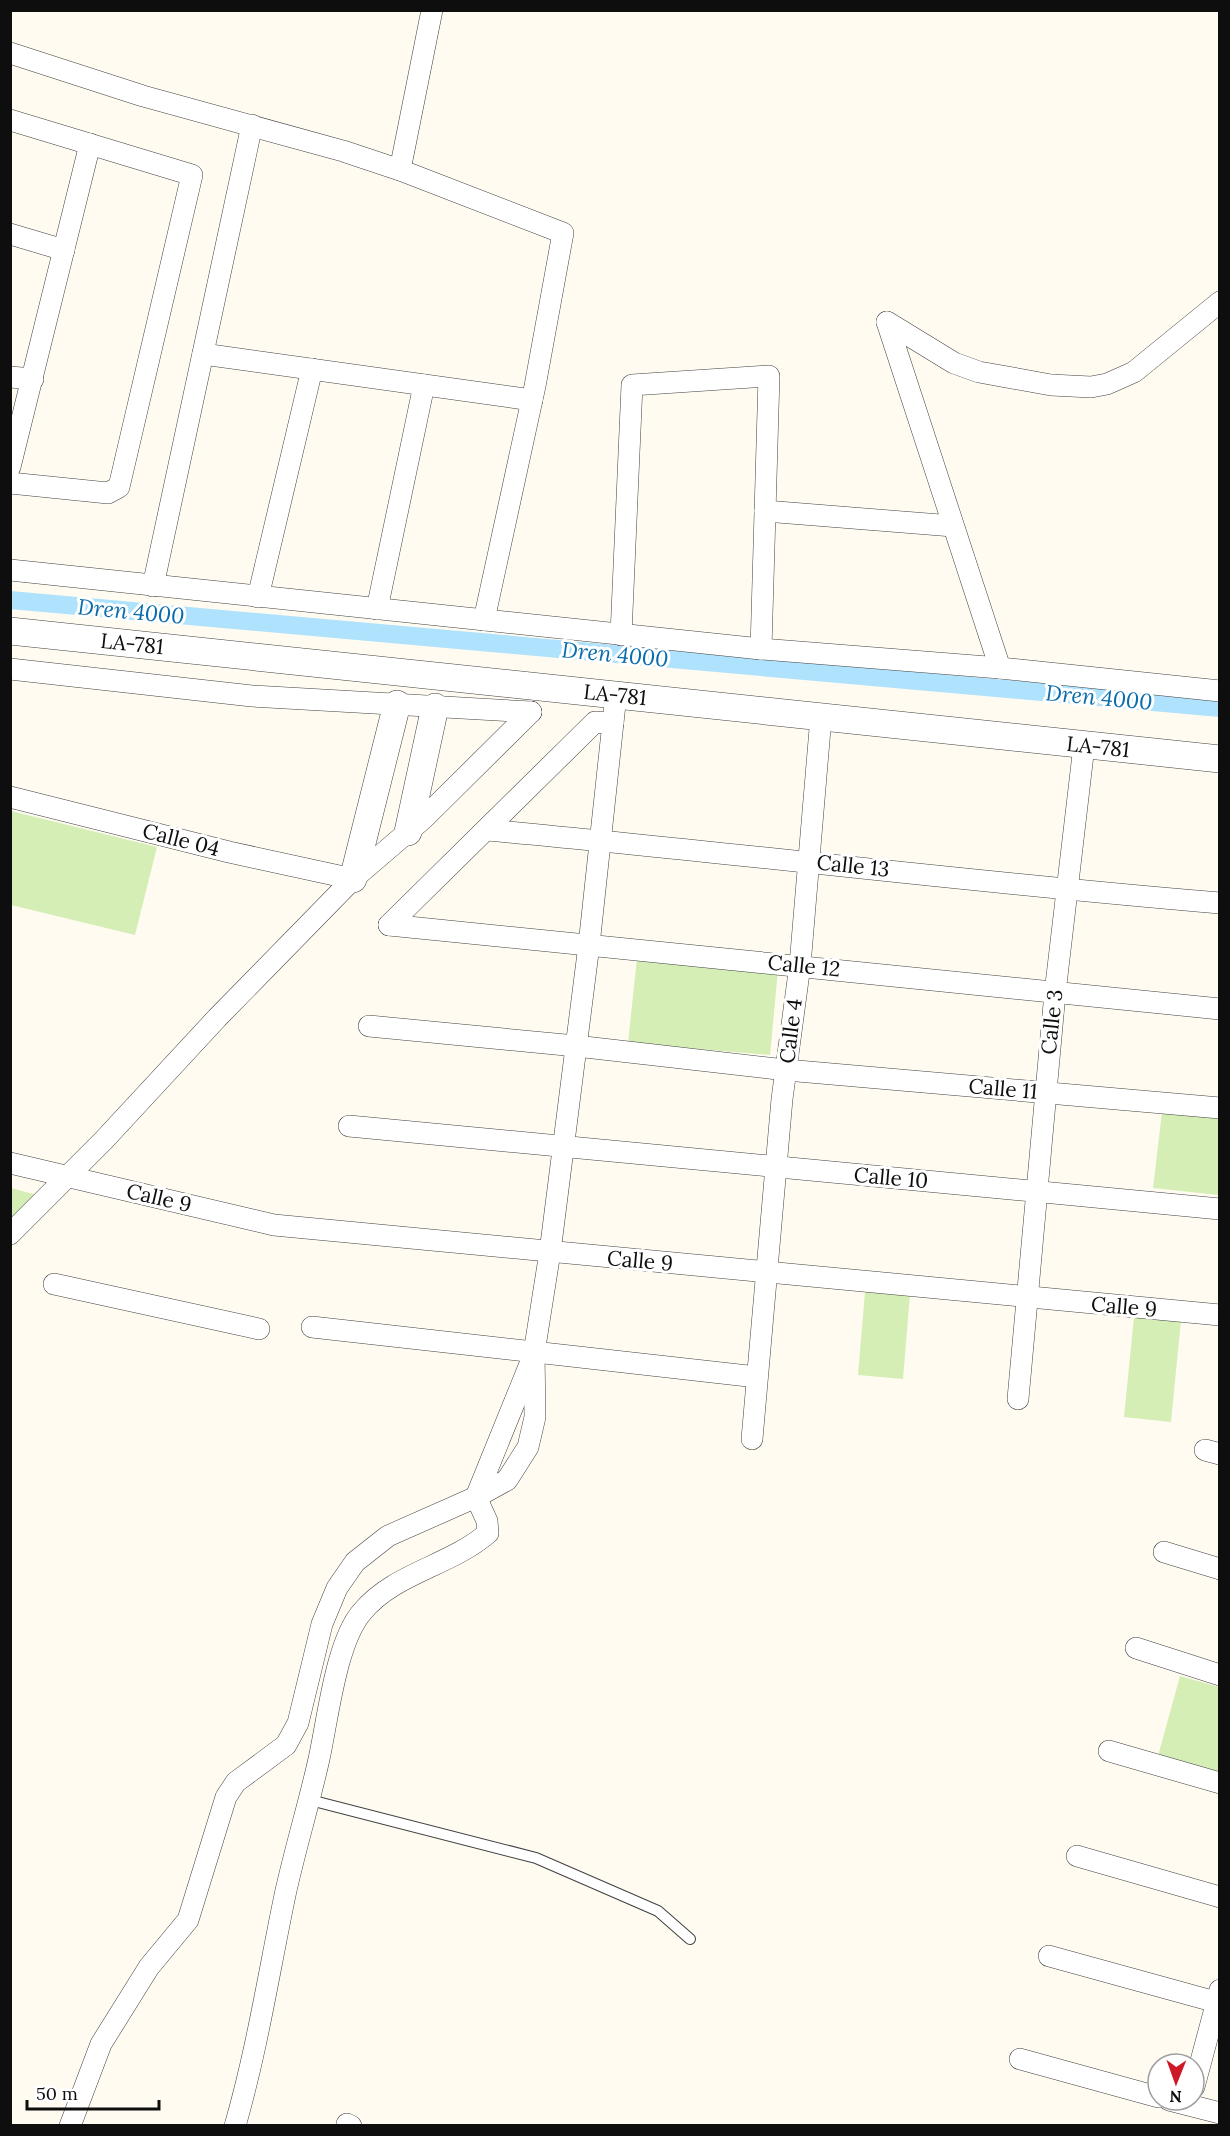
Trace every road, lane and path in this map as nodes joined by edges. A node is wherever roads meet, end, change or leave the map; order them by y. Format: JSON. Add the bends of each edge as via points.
{"nodes":[{"id":1,"x":432,"y":10,"type":"edge"},
{"id":2,"x":10,"y":53,"type":"edge"},
{"id":3,"x":10,"y":120,"type":"edge"},
{"id":4,"x":252,"y":125,"type":"junction"},
{"id":5,"x":90,"y":144,"type":"junction"},
{"id":6,"x":400,"y":170,"type":"junction"},
{"id":7,"x":10,"y":234,"type":"edge"},
{"id":8,"x":64,"y":250,"type":"junction"},
{"id":9,"x":1220,"y":302,"type":"edge"},
{"id":10,"x":203,"y":354,"type":"junction"},
{"id":11,"x":312,"y":369,"type":"junction"},
{"id":12,"x":10,"y":377,"type":"edge"},
{"id":13,"x":33,"y":379,"type":"junction"},
{"id":14,"x":424,"y":385,"type":"junction"},
{"id":15,"x":532,"y":400,"type":"junction"},
{"id":16,"x":10,"y":467,"type":"edge"},
{"id":17,"x":10,"y":483,"type":"edge"},
{"id":18,"x":765,"y":511,"type":"junction"},
{"id":19,"x":953,"y":526,"type":"junction"},
{"id":20,"x":10,"y":570,"type":"edge"},
{"id":21,"x":153,"y":586,"type":"junction"},
{"id":22,"x":258,"y":597,"type":"junction"},
{"id":23,"x":377,"y":609,"type":"junction"},
{"id":24,"x":484,"y":620,"type":"junction"},
{"id":25,"x":10,"y":632,"type":"edge"},
{"id":26,"x":621,"y":635,"type":"junction"},
{"id":27,"x":760,"y":649,"type":"junction"},
{"id":28,"x":1000,"y":668,"type":"junction"},
{"id":29,"x":10,"y":669,"type":"edge"},
{"id":30,"x":1220,"y":691,"type":"edge"},
{"id":31,"x":616,"y":695,"type":"junction"},
{"id":32,"x":397,"y":704,"type":"junction"},
{"id":33,"x":435,"y":707,"type":"junction"},
{"id":34,"x":821,"y":717,"type":"junction"},
{"id":35,"x":613,"y":723,"type":"junction"},
{"id":36,"x":1084,"y":746,"type":"junction"},
{"id":37,"x":1220,"y":759,"type":"edge"},
{"id":38,"x":10,"y":797,"type":"edge"},
{"id":39,"x":487,"y":830,"type":"junction"},
{"id":40,"x":408,"y":832,"type":"junction"},
{"id":41,"x":599,"y":840,"type":"junction"},
{"id":42,"x":809,"y":861,"type":"junction"},
{"id":43,"x":353,"y":879,"type":"junction"},
{"id":44,"x":1067,"y":890,"type":"junction"},
{"id":45,"x":1220,"y":903,"type":"edge"},
{"id":46,"x":589,"y":945,"type":"junction"},
{"id":47,"x":800,"y":965,"type":"junction"},
{"id":48,"x":1054,"y":993,"type":"junction"},
{"id":49,"x":1220,"y":1009,"type":"edge"},
{"id":50,"x":369,"y":1026,"type":"dead end"},
{"id":51,"x":576,"y":1046,"type":"junction"},
{"id":52,"x":786,"y":1070,"type":"junction"},
{"id":53,"x":1045,"y":1093,"type":"junction"},
{"id":54,"x":1220,"y":1108,"type":"edge"},
{"id":55,"x":349,"y":1126,"type":"dead end"},
{"id":56,"x":562,"y":1148,"type":"junction"},
{"id":57,"x":10,"y":1163,"type":"edge"},
{"id":58,"x":778,"y":1167,"type":"junction"},
{"id":59,"x":65,"y":1177,"type":"junction"},
{"id":60,"x":1036,"y":1191,"type":"junction"},
{"id":61,"x":1220,"y":1209,"type":"edge"},
{"id":62,"x":10,"y":1234,"type":"edge"},
{"id":63,"x":550,"y":1252,"type":"junction"},
{"id":64,"x":766,"y":1272,"type":"junction"},
{"id":65,"x":54,"y":1284,"type":"dead end"},
{"id":66,"x":1026,"y":1298,"type":"junction"},
{"id":67,"x":1220,"y":1315,"type":"edge"},
{"id":68,"x":312,"y":1327,"type":"dead end"},
{"id":69,"x":259,"y":1329,"type":"dead end"},
{"id":70,"x":534,"y":1353,"type":"junction"},
{"id":71,"x":757,"y":1377,"type":"junction"},
{"id":72,"x":1018,"y":1399,"type":"dead end"},
{"id":73,"x":752,"y":1439,"type":"dead end"},
{"id":74,"x":476,"y":1497,"type":"junction"},
{"id":75,"x":1164,"y":1552,"type":"dead end"},
{"id":76,"x":1220,"y":1569,"type":"edge"},
{"id":77,"x":1136,"y":1648,"type":"dead end"},
{"id":78,"x":1220,"y":1675,"type":"edge"},
{"id":79,"x":1108,"y":1751,"type":"dead end"},
{"id":80,"x":1220,"y":1783,"type":"edge"},
{"id":81,"x":310,"y":1800,"type":"junction"},
{"id":82,"x":1077,"y":1856,"type":"dead end"},
{"id":83,"x":1220,"y":1896,"type":"edge"},
{"id":84,"x":690,"y":1939,"type":"dead end"},
{"id":85,"x":1050,"y":1956,"type":"dead end"},
{"id":86,"x":1218,"y":1996,"type":"edge"},
{"id":87,"x":1203,"y":2052,"type":"edge"},
{"id":88,"x":1020,"y":2058,"type":"dead end"},
{"id":89,"x":1146,"y":2094,"type":"edge"},
{"id":90,"x":70,"y":2126,"type":"edge"},
{"id":91,"x":235,"y":2126,"type":"edge"}],
"edges":[{"from":1,"to":6,"type":"street"},
{"from":2,"to":4,"type":"street","via":[[143,96]]},
{"from":3,"to":5,"type":"street"},
{"from":4,"to":6,"type":"street"},
{"from":4,"to":10,"type":"street"},
{"from":5,"to":8,"type":"street"},
{"from":5,"to":17,"type":"street","via":[[192,175],[119,487],[108,493]]},
{"from":6,"to":15,"type":"street","via":[[563,233]]},
{"from":7,"to":8,"type":"street"},
{"from":8,"to":13,"type":"street"},
{"from":9,"to":19,"type":"street","via":[[1134,372],[1091,387],[1050,385],[980,372],[954,363],[887,322]]},
{"from":10,"to":11,"type":"street"},
{"from":10,"to":21,"type":"street"},
{"from":11,"to":14,"type":"street"},
{"from":11,"to":22,"type":"street"},
{"from":12,"to":13,"type":"street"},
{"from":13,"to":16,"type":"street"},
{"from":14,"to":15,"type":"street"},
{"from":14,"to":23,"type":"street"},
{"from":15,"to":24,"type":"street"},
{"from":18,"to":19,"type":"street"},
{"from":18,"to":26,"type":"street","via":[[769,376],[632,386]]},
{"from":18,"to":27,"type":"street"},
{"from":19,"to":28,"type":"street"},
{"from":20,"to":21,"type":"street"},
{"from":21,"to":22,"type":"street"},
{"from":22,"to":23,"type":"street"},
{"from":23,"to":24,"type":"street"},
{"from":24,"to":26,"type":"street"},
{"from":25,"to":31,"type":"street","name":"LA-781","number":"LA-781"},
{"from":26,"to":27,"type":"street"},
{"from":27,"to":28,"type":"street"},
{"from":28,"to":30,"type":"street"},
{"from":29,"to":32,"type":"street","via":[[252,696]]},
{"from":31,"to":34,"type":"street","name":"LA-781","number":"LA-781"},
{"from":31,"to":35,"type":"street"},
{"from":32,"to":33,"type":"street"},
{"from":32,"to":43,"type":"street"},
{"from":33,"to":40,"type":"street"},
{"from":33,"to":40,"type":"street","via":[[531,712]]},
{"from":34,"to":36,"type":"street","name":"LA-781","number":"LA-781"},
{"from":34,"to":42,"type":"street","name":"Calle 4"},
{"from":35,"to":39,"type":"street","via":[[595,722]]},
{"from":35,"to":41,"type":"street"},
{"from":36,"to":37,"type":"street","name":"LA-781","number":"LA-781"},
{"from":36,"to":44,"type":"street","name":"Calle 3"},
{"from":38,"to":43,"type":"street","name":"Calle 04"},
{"from":39,"to":41,"type":"street","name":"Calle 13"},
{"from":39,"to":46,"type":"street","name":"Calle 12","via":[[389,925]]},
{"from":40,"to":43,"type":"street"},
{"from":41,"to":42,"type":"street","name":"Calle 13"},
{"from":41,"to":46,"type":"street"},
{"from":42,"to":44,"type":"street","name":"Calle 13"},
{"from":42,"to":47,"type":"street","name":"Calle 4"},
{"from":43,"to":59,"type":"street"},
{"from":44,"to":45,"type":"street","name":"Calle 13"},
{"from":44,"to":48,"type":"street","name":"Calle 3"},
{"from":46,"to":47,"type":"street","name":"Calle 12"},
{"from":46,"to":51,"type":"street"},
{"from":47,"to":48,"type":"street","name":"Calle 12"},
{"from":47,"to":52,"type":"street","name":"Calle 4"},
{"from":48,"to":49,"type":"street","name":"Calle 12"},
{"from":48,"to":53,"type":"street","name":"Calle 3"},
{"from":50,"to":51,"type":"street","name":"Calle 11"},
{"from":51,"to":52,"type":"street","name":"Calle 11"},
{"from":51,"to":56,"type":"street"},
{"from":52,"to":53,"type":"street","name":"Calle 11"},
{"from":52,"to":58,"type":"street","name":"Calle 4"},
{"from":53,"to":54,"type":"street","name":"Calle 11"},
{"from":53,"to":60,"type":"street","name":"Calle 3"},
{"from":55,"to":56,"type":"street","name":"Calle 10"},
{"from":56,"to":58,"type":"street","name":"Calle 10"},
{"from":56,"to":63,"type":"street"},
{"from":57,"to":59,"type":"street","name":"Calle 9"},
{"from":58,"to":60,"type":"street","name":"Calle 10"},
{"from":58,"to":64,"type":"street","name":"Calle 4"},
{"from":59,"to":62,"type":"street"},
{"from":59,"to":63,"type":"street","name":"Calle 9","via":[[274,1225]]},
{"from":60,"to":61,"type":"street","name":"Calle 10"},
{"from":60,"to":66,"type":"street","name":"Calle 3"},
{"from":63,"to":64,"type":"street","name":"Calle 9"},
{"from":63,"to":70,"type":"street"},
{"from":64,"to":66,"type":"street","name":"Calle 9"},
{"from":64,"to":71,"type":"street","name":"Calle 4"},
{"from":65,"to":69,"type":"street"},
{"from":66,"to":67,"type":"street","name":"Calle 9"},
{"from":66,"to":72,"type":"street","name":"Calle 3"},
{"from":68,"to":70,"type":"street"},
{"from":70,"to":71,"type":"street"},
{"from":70,"to":74,"type":"street"},
{"from":70,"to":74,"type":"street","via":[[535,1417],[528,1447],[507,1480]]},
{"from":71,"to":73,"type":"street","name":"Calle 4"},
{"from":74,"to":81,"type":"street","via":[[488,1533],[476,1544],[426,1571],[388,1587],[361,1612],[341,1651]]},
{"from":74,"to":90,"type":"street","via":[[388,1536],[355,1562],[337,1588],[322,1624],[298,1723],[286,1745],[236,1782],[226,1797],[188,1920],[149,1967],[101,2044]]},
{"from":75,"to":76,"type":"street"},
{"from":77,"to":78,"type":"street"},
{"from":79,"to":80,"type":"street"},
{"from":81,"to":84,"type":"lane","via":[[536,1858],[658,1911]]},
{"from":81,"to":91,"type":"street","via":[[286,1893],[250,2076]]},
{"from":82,"to":83,"type":"street"},
{"from":85,"to":86,"type":"street"},
{"from":86,"to":87,"type":"street"},
{"from":88,"to":89,"type":"street"}]}
